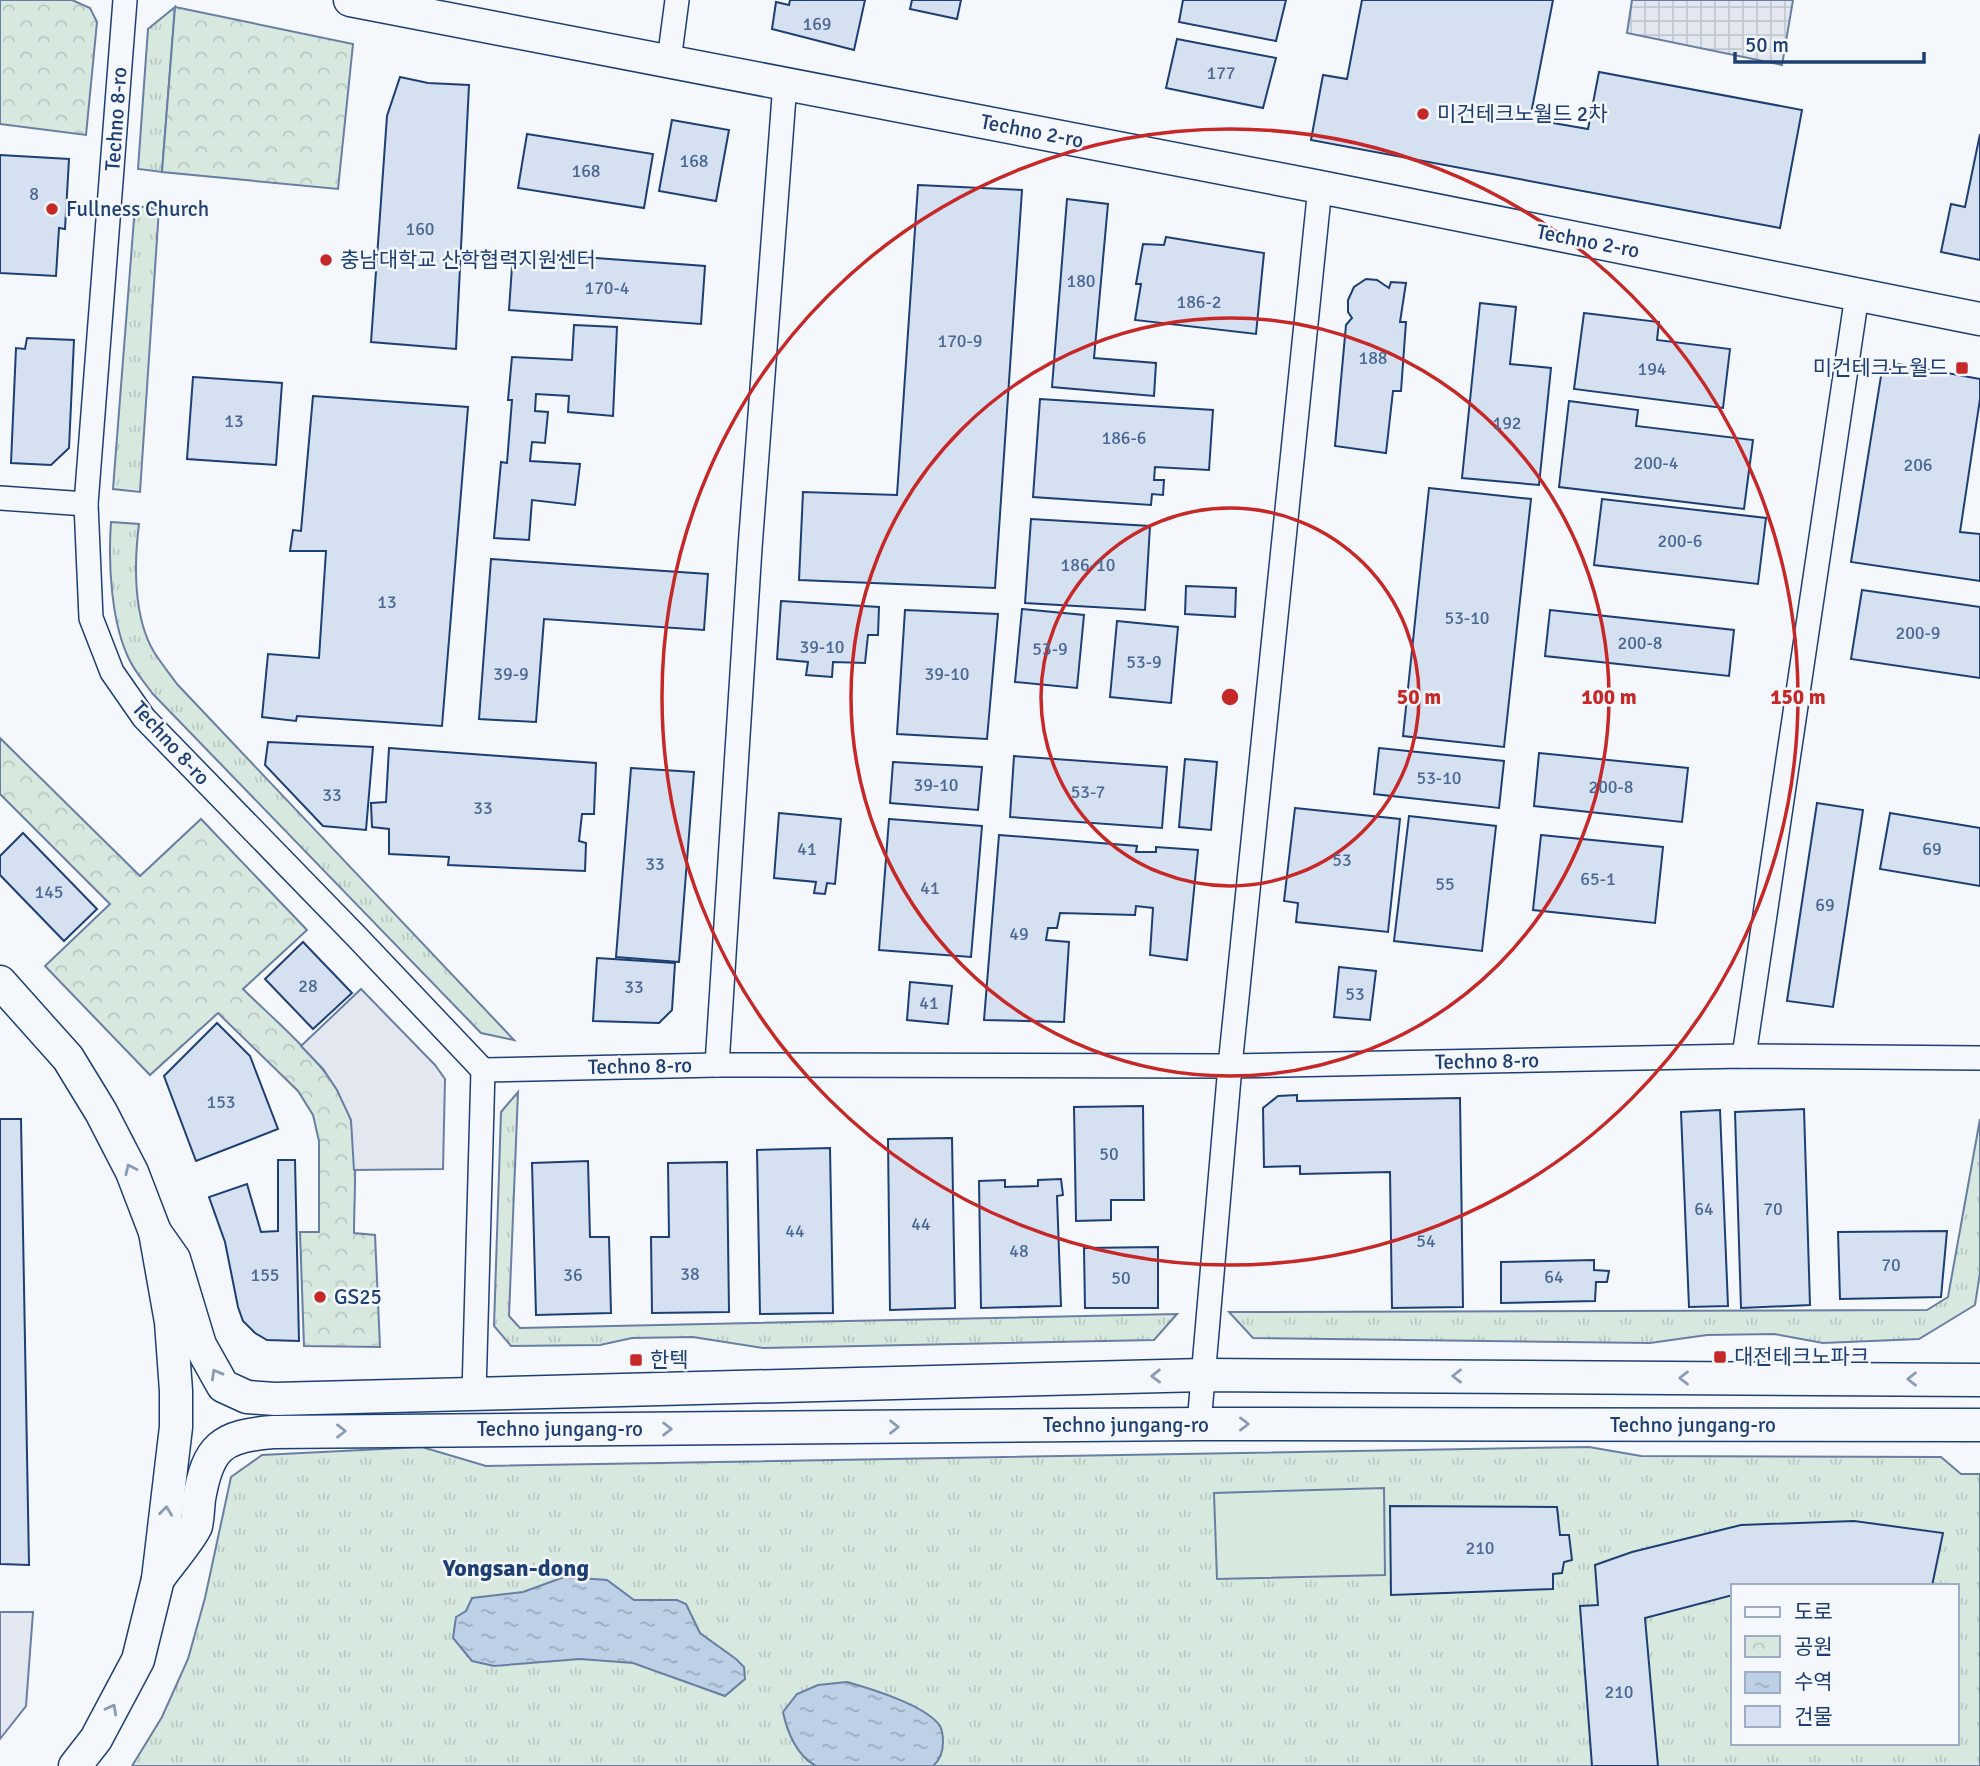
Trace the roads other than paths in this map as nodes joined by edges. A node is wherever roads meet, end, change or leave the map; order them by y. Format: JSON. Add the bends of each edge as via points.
{"nodes":[{"id":1,"x":125,"y":0,"type":"edge"},
{"id":2,"x":350,"y":0,"type":"edge"},
{"id":3,"x":677,"y":0,"type":"edge"},
{"id":4,"x":669,"y":61,"type":"junction"},
{"id":5,"x":785,"y":83,"type":"junction"},
{"id":6,"x":1320,"y":187,"type":"junction"},
{"id":7,"x":1857,"y":295,"type":"junction"},
{"id":8,"x":1980,"y":319,"type":"edge"},
{"id":9,"x":0,"y":498,"type":"edge"},
{"id":10,"x":86,"y":504,"type":"junction"},
{"id":11,"x":0,"y":982,"type":"edge"},
{"id":12,"x":1744,"y":1056,"type":"junction"},
{"id":13,"x":1980,"y":1058,"type":"edge"},
{"id":14,"x":717,"y":1065,"type":"junction"},
{"id":15,"x":1230,"y":1066,"type":"junction"},
{"id":16,"x":483,"y":1070,"type":"junction"},
{"id":17,"x":155,"y":1232,"type":"junction"},
{"id":18,"x":1203,"y":1375,"type":"junction"},
{"id":19,"x":1980,"y":1380,"type":"edge"},
{"id":20,"x":474,"y":1394,"type":"junction"},
{"id":21,"x":1199,"y":1424,"type":"junction"},
{"id":22,"x":1980,"y":1425,"type":"edge"},
{"id":23,"x":158,"y":1579,"type":"junction"},
{"id":24,"x":75,"y":1766,"type":"edge"}],
"edges":[{"from":1,"to":10,"type":"street","name":"Techno 8-ro"},
{"from":2,"to":4,"type":"main road","name":"Techno 2-ro"},
{"from":3,"to":4,"type":"street"},
{"from":4,"to":5,"type":"main road","name":"Techno 2-ro"},
{"from":5,"to":6,"type":"main road","name":"Techno 2-ro"},
{"from":5,"to":14,"type":"street","name":"Techno 8-ro"},
{"from":6,"to":7,"type":"main road","name":"Techno 2-ro"},
{"from":6,"to":15,"type":"street"},
{"from":7,"to":8,"type":"main road","name":"Techno 2-ro"},
{"from":7,"to":12,"type":"street"},
{"from":9,"to":10,"type":"street"},
{"from":10,"to":16,"type":"street","name":"Techno 8-ro","via":[[91,618],[112,672],[144,718]]},
{"from":17,"to":11,"type":"main road","one_way":true,"via":[[132,1172],[68,1058]]},
{"from":12,"to":13,"type":"street","name":"Techno 8-ro"},
{"from":12,"to":15,"type":"street","name":"Techno 8-ro"},
{"from":14,"to":15,"type":"street","name":"Techno 8-ro"},
{"from":14,"to":16,"type":"street","name":"Techno 8-ro"},
{"from":15,"to":18,"type":"street"},
{"from":16,"to":20,"type":"street"},
{"from":20,"to":17,"type":"main road","name":"Techno jungang-ro","one_way":true,"via":[[275,1399],[247,1398],[223,1387],[200,1345],[174,1259]]},
{"from":23,"to":17,"type":"main road","one_way":true,"via":[[176,1391],[171,1322]]},
{"from":19,"to":18,"type":"main road","name":"Techno jungang-ro","one_way":true},
{"from":18,"to":20,"type":"main road","name":"Techno jungang-ro","one_way":true},
{"from":18,"to":21,"type":"street"},
{"from":21,"to":22,"type":"main road","name":"Techno jungang-ro","one_way":true},
{"from":23,"to":21,"type":"main road","name":"Techno jungang-ro","one_way":true,"via":[[195,1527],[208,1460],[227,1440],[256,1433]]},
{"from":24,"to":23,"type":"main road","one_way":true,"via":[[96,1739],[138,1660]]}]}
